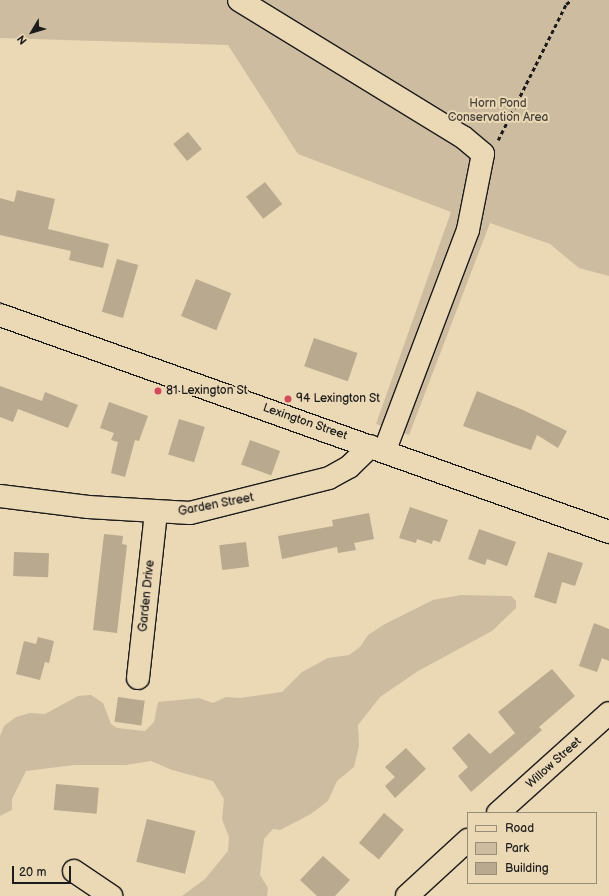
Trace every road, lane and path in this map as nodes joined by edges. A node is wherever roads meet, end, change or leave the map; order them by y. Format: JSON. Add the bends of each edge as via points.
{"nodes":[{"id":1,"x":239,"y":0,"type":"edge"},
{"id":2,"x":572,"y":0,"type":"edge"},
{"id":3,"x":483,"y":154,"type":"junction"},
{"id":4,"x":0,"y":315,"type":"edge"},
{"id":5,"x":378,"y":448,"type":"junction"},
{"id":6,"x":0,"y":496,"type":"edge"},
{"id":7,"x":156,"y":513,"type":"junction"},
{"id":8,"x":609,"y":532,"type":"edge"},
{"id":9,"x":138,"y":678,"type":"dead end"},
{"id":10,"x":609,"y":714,"type":"edge"},
{"id":11,"x":499,"y":812,"type":"edge"},
{"id":12,"x":467,"y":841,"type":"edge"},
{"id":13,"x":74,"y":871,"type":"dead end"},
{"id":14,"x":409,"y":895,"type":"edge"},
{"id":15,"x":111,"y":896,"type":"edge"}],
"edges":[{"from":1,"to":3,"type":"street","via":[[463,137]]},
{"from":2,"to":3,"type":"path","via":[[566,4],[507,126],[494,147]]},
{"from":3,"to":5,"type":"street","via":[[468,230]]},
{"from":4,"to":5,"type":"street","name":"Lexington Street"},
{"from":5,"to":7,"type":"street","name":"Garden Street","via":[[329,478],[190,513]]},
{"from":5,"to":8,"type":"street","name":"Lexington Street"},
{"from":6,"to":7,"type":"street","name":"Garden Street"},
{"from":7,"to":9,"type":"street","name":"Garden Drive"},
{"from":10,"to":11,"type":"street","name":"Willow Street"},
{"from":12,"to":14,"type":"street"},
{"from":13,"to":15,"type":"street"}]}
